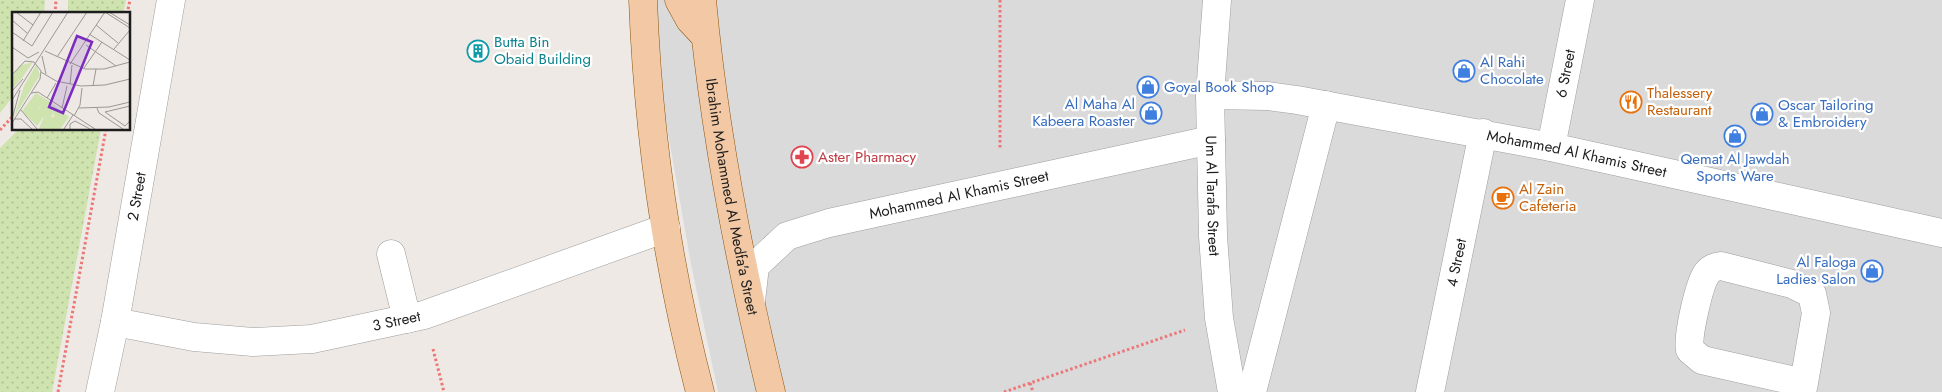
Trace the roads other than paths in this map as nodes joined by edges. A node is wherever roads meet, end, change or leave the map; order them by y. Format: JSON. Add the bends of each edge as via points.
{"nodes":[{"id":1,"x":172,"y":0,"type":"edge"},
{"id":2,"x":643,"y":0,"type":"edge"},
{"id":3,"x":679,"y":0,"type":"edge"},
{"id":4,"x":702,"y":0,"type":"edge"},
{"id":5,"x":1218,"y":0,"type":"edge"},
{"id":6,"x":1580,"y":0,"type":"edge"},
{"id":7,"x":705,"y":36,"type":"junction"},
{"id":8,"x":1210,"y":95,"type":"junction"},
{"id":9,"x":1326,"y":105,"type":"junction"},
{"id":10,"x":1483,"y":133,"type":"junction"},
{"id":11,"x":1212,"y":140,"type":"junction"},
{"id":12,"x":1551,"y":147,"type":"junction"},
{"id":13,"x":666,"y":228,"type":"junction"},
{"id":14,"x":1942,"y":233,"type":"edge"},
{"id":15,"x":391,"y":254,"type":"dead end"},
{"id":16,"x":751,"y":303,"type":"junction"},
{"id":17,"x":416,"y":317,"type":"junction"},
{"id":18,"x":115,"y":322,"type":"junction"},
{"id":19,"x":1803,"y":388,"type":"edge"},
{"id":20,"x":100,"y":392,"type":"edge"},
{"id":21,"x":700,"y":392,"type":"edge"},
{"id":22,"x":771,"y":392,"type":"edge"},
{"id":23,"x":1232,"y":392,"type":"edge"},
{"id":24,"x":1252,"y":392,"type":"edge"},
{"id":25,"x":1430,"y":392,"type":"edge"}],
"edges":[{"from":1,"to":18,"type":"street","name":"2 Street"},
{"from":2,"to":13,"type":"main road","via":[[651,114]]},
{"from":3,"to":7,"type":"main road","via":[[690,20]]},
{"from":4,"to":7,"type":"main road","name":"Ibrahim Mohammed Al Medfa'a Street"},
{"from":5,"to":8,"type":"street","name":"Um Al Tarafa Street"},
{"from":6,"to":12,"type":"street","name":"6 Street"},
{"from":7,"to":16,"type":"main road","name":"Ibrahim Mohammed Al Medfa'a Street","via":[[712,95]]},
{"from":8,"to":9,"type":"street","name":"Mohammed Al Khamis Street","via":[[1268,96]]},
{"from":8,"to":11,"type":"street","name":"Um Al Tarafa Street"},
{"from":9,"to":10,"type":"street","name":"Mohammed Al Khamis Street"},
{"from":9,"to":24,"type":"street"},
{"from":10,"to":12,"type":"street","name":"Mohammed Al Khamis Street"},
{"from":10,"to":25,"type":"street","name":"4 Street"},
{"from":11,"to":16,"type":"street","name":"Mohammed Al Khamis Street","via":[[787,236],[755,266]]},
{"from":11,"to":23,"type":"street","name":"Um Al Tarafa Street","via":[[1213,236],[1219,318]]},
{"from":12,"to":14,"type":"street","name":"Mohammed Al Khamis Street"},
{"from":13,"to":17,"type":"street","name":"3 Street"},
{"from":13,"to":21,"type":"main road"},
{"from":15,"to":17,"type":"street"},
{"from":16,"to":22,"type":"main road","name":"Ibrahim Mohammed Al Medfa'a Street"},
{"from":17,"to":18,"type":"street","name":"3 Street","via":[[312,339],[253,342],[194,337]]},
{"from":18,"to":20,"type":"street","name":"2 Street"},
{"from":19,"to":19,"type":"street","via":[[1816,313],[1812,294],[1792,284],[1721,266],[1713,268],[1704,280],[1688,342],[1690,350],[1702,360]]}]}
